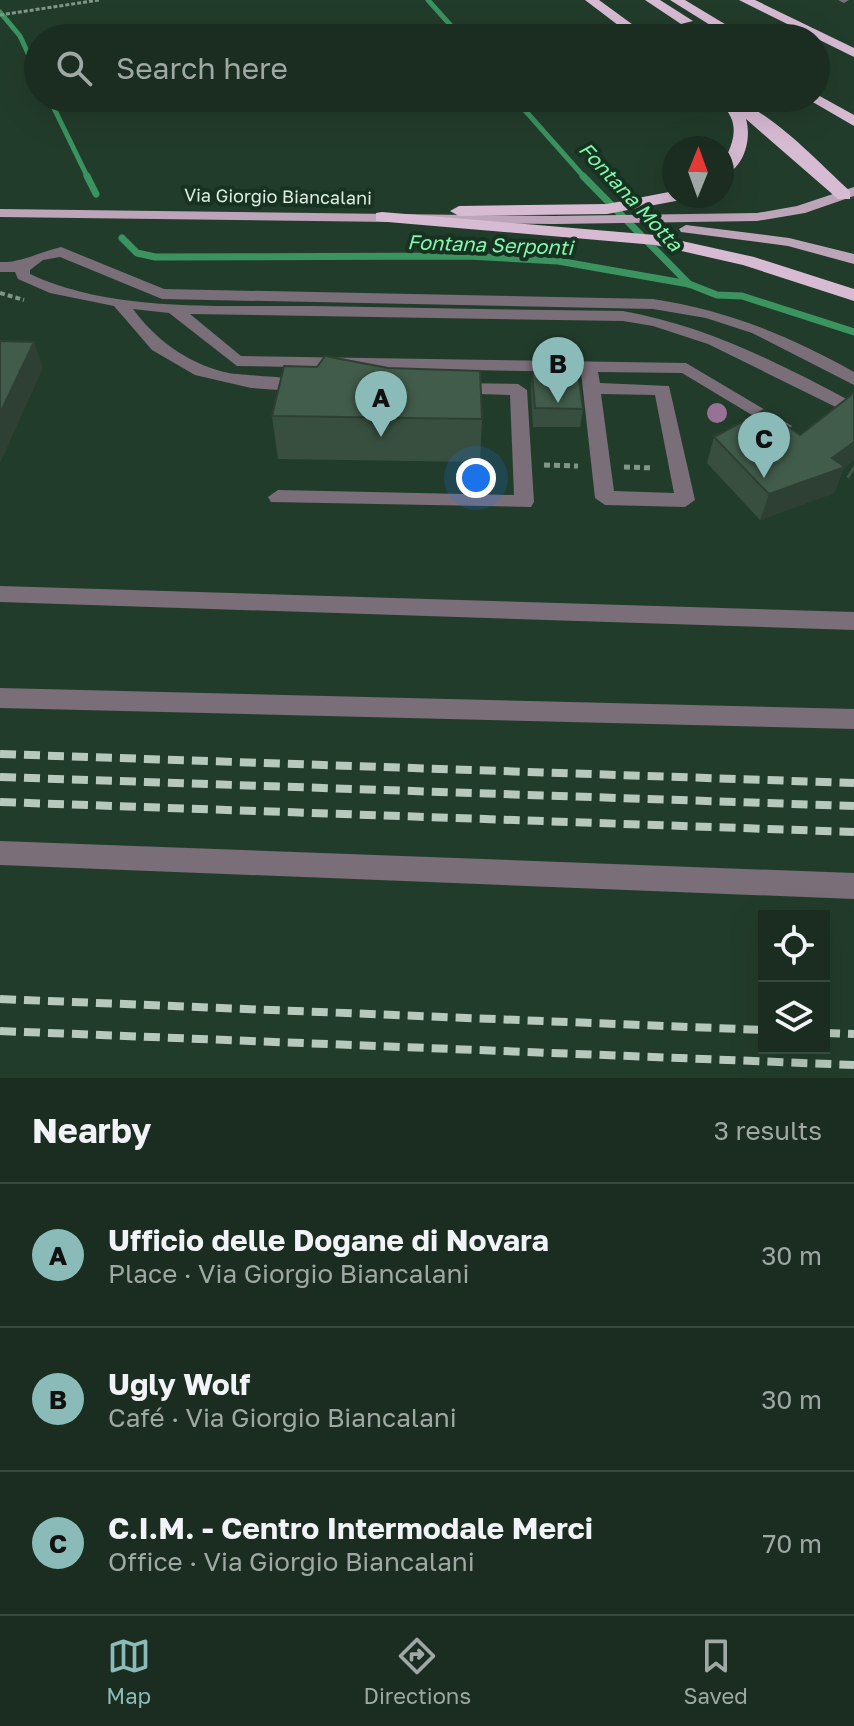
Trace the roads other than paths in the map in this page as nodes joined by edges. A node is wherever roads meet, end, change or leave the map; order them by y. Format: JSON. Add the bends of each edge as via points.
{"nodes":[{"id":1,"x":591,"y":0,"type":"edge"},
{"id":2,"x":651,"y":0,"type":"edge"},
{"id":3,"x":676,"y":0,"type":"edge"},
{"id":4,"x":745,"y":0,"type":"edge"},
{"id":5,"x":624,"y":24,"type":"edge"},
{"id":6,"x":691,"y":24,"type":"edge"},
{"id":7,"x":717,"y":24,"type":"edge"},
{"id":8,"x":794,"y":24,"type":"edge"},
{"id":9,"x":830,"y":41,"type":"edge"},
{"id":10,"x":854,"y":53,"type":"edge"},
{"id":11,"x":830,"y":89,"type":"edge"},
{"id":12,"x":854,"y":103,"type":"edge"},
{"id":13,"x":830,"y":106,"type":"edge"},
{"id":14,"x":736,"y":112,"type":"edge"},
{"id":15,"x":746,"y":112,"type":"edge"},
{"id":16,"x":854,"y":121,"type":"edge"},
{"id":17,"x":734,"y":158,"type":"edge"},
{"id":18,"x":849,"y":193,"type":"edge"},
{"id":19,"x":662,"y":204,"type":"edge"},
{"id":20,"x":0,"y":210,"type":"edge"},
{"id":21,"x":131,"y":214,"type":"junction"},
{"id":22,"x":382,"y":217,"type":"junction"},
{"id":23,"x":0,"y":220,"type":"edge"},
{"id":24,"x":630,"y":223,"type":"junction"},
{"id":25,"x":854,"y":259,"type":"edge"},
{"id":26,"x":0,"y":267,"type":"edge"},
{"id":27,"x":22,"y":268,"type":"junction"},
{"id":28,"x":854,"y":295,"type":"edge"},
{"id":29,"x":120,"y":303,"type":"junction"},
{"id":30,"x":174,"y":309,"type":"junction"},
{"id":31,"x":589,"y":366,"type":"junction"},
{"id":32,"x":854,"y":379,"type":"edge"},
{"id":33,"x":331,"y":386,"type":"edge"},
{"id":34,"x":592,"y":388,"type":"junction"},
{"id":35,"x":440,"y":389,"type":"edge"},
{"id":36,"x":854,"y":410,"type":"edge"},
{"id":37,"x":799,"y":436,"type":"edge"},
{"id":38,"x":278,"y":497,"type":"dead end"},
{"id":39,"x":0,"y":594,"type":"edge"},
{"id":40,"x":854,"y":621,"type":"edge"},
{"id":41,"x":0,"y":698,"type":"edge"},
{"id":42,"x":854,"y":719,"type":"edge"},
{"id":43,"x":0,"y":853,"type":"edge"},
{"id":44,"x":854,"y":886,"type":"edge"}],
"edges":[{"from":1,"to":5,"type":"highway"},
{"from":2,"to":6,"type":"highway"},
{"from":3,"to":7,"type":"highway"},
{"from":4,"to":8,"type":"highway"},
{"from":9,"to":10,"type":"highway"},
{"from":11,"to":12,"type":"highway"},
{"from":13,"to":16,"type":"highway"},
{"from":14,"to":17,"type":"highway","via":[[743,134]]},
{"from":15,"to":18,"type":"highway"},
{"from":18,"to":24,"type":"main road","name":"Via Giorgio Biancalani","via":[[800,210],[757,217]]},
{"from":19,"to":24,"type":"highway"},
{"from":20,"to":21,"type":"main road","name":"Via Giorgio Biancalani"},
{"from":21,"to":22,"type":"main road","name":"Via Giorgio Biancalani"},
{"from":21,"to":23,"type":"main road"},
{"from":22,"to":24,"type":"highway"},
{"from":22,"to":24,"type":"main road","name":"Via Giorgio Biancalani"},
{"from":22,"to":24,"type":"highway","via":[[452,211]]},
{"from":24,"to":25,"type":"main road","name":"Via Giorgio Biancalani","via":[[760,237]]},
{"from":24,"to":28,"type":"highway"},
{"from":26,"to":27,"type":"lane"},
{"from":27,"to":29,"type":"lane","via":[[26,279]]},
{"from":27,"to":32,"type":"lane","via":[[38,257],[61,252],[162,294],[653,304],[702,310],[783,339]]},
{"from":29,"to":30,"type":"lane"},
{"from":29,"to":33,"type":"lane","via":[[148,336],[186,367],[243,383]]},
{"from":30,"to":31,"type":"lane","via":[[237,361]]},
{"from":30,"to":36,"type":"lane","via":[[623,316],[660,321],[740,350]]},
{"from":31,"to":34,"type":"lane"},
{"from":31,"to":37,"type":"lane","via":[[686,368]]},
{"from":34,"to":34,"type":"lane","via":[[605,498],[685,500],[663,390]]},
{"from":35,"to":38,"type":"lane","via":[[518,390],[524,502]]},
{"from":39,"to":40,"type":"lane"},
{"from":41,"to":42,"type":"lane"},
{"from":43,"to":44,"type":"lane"}]}
